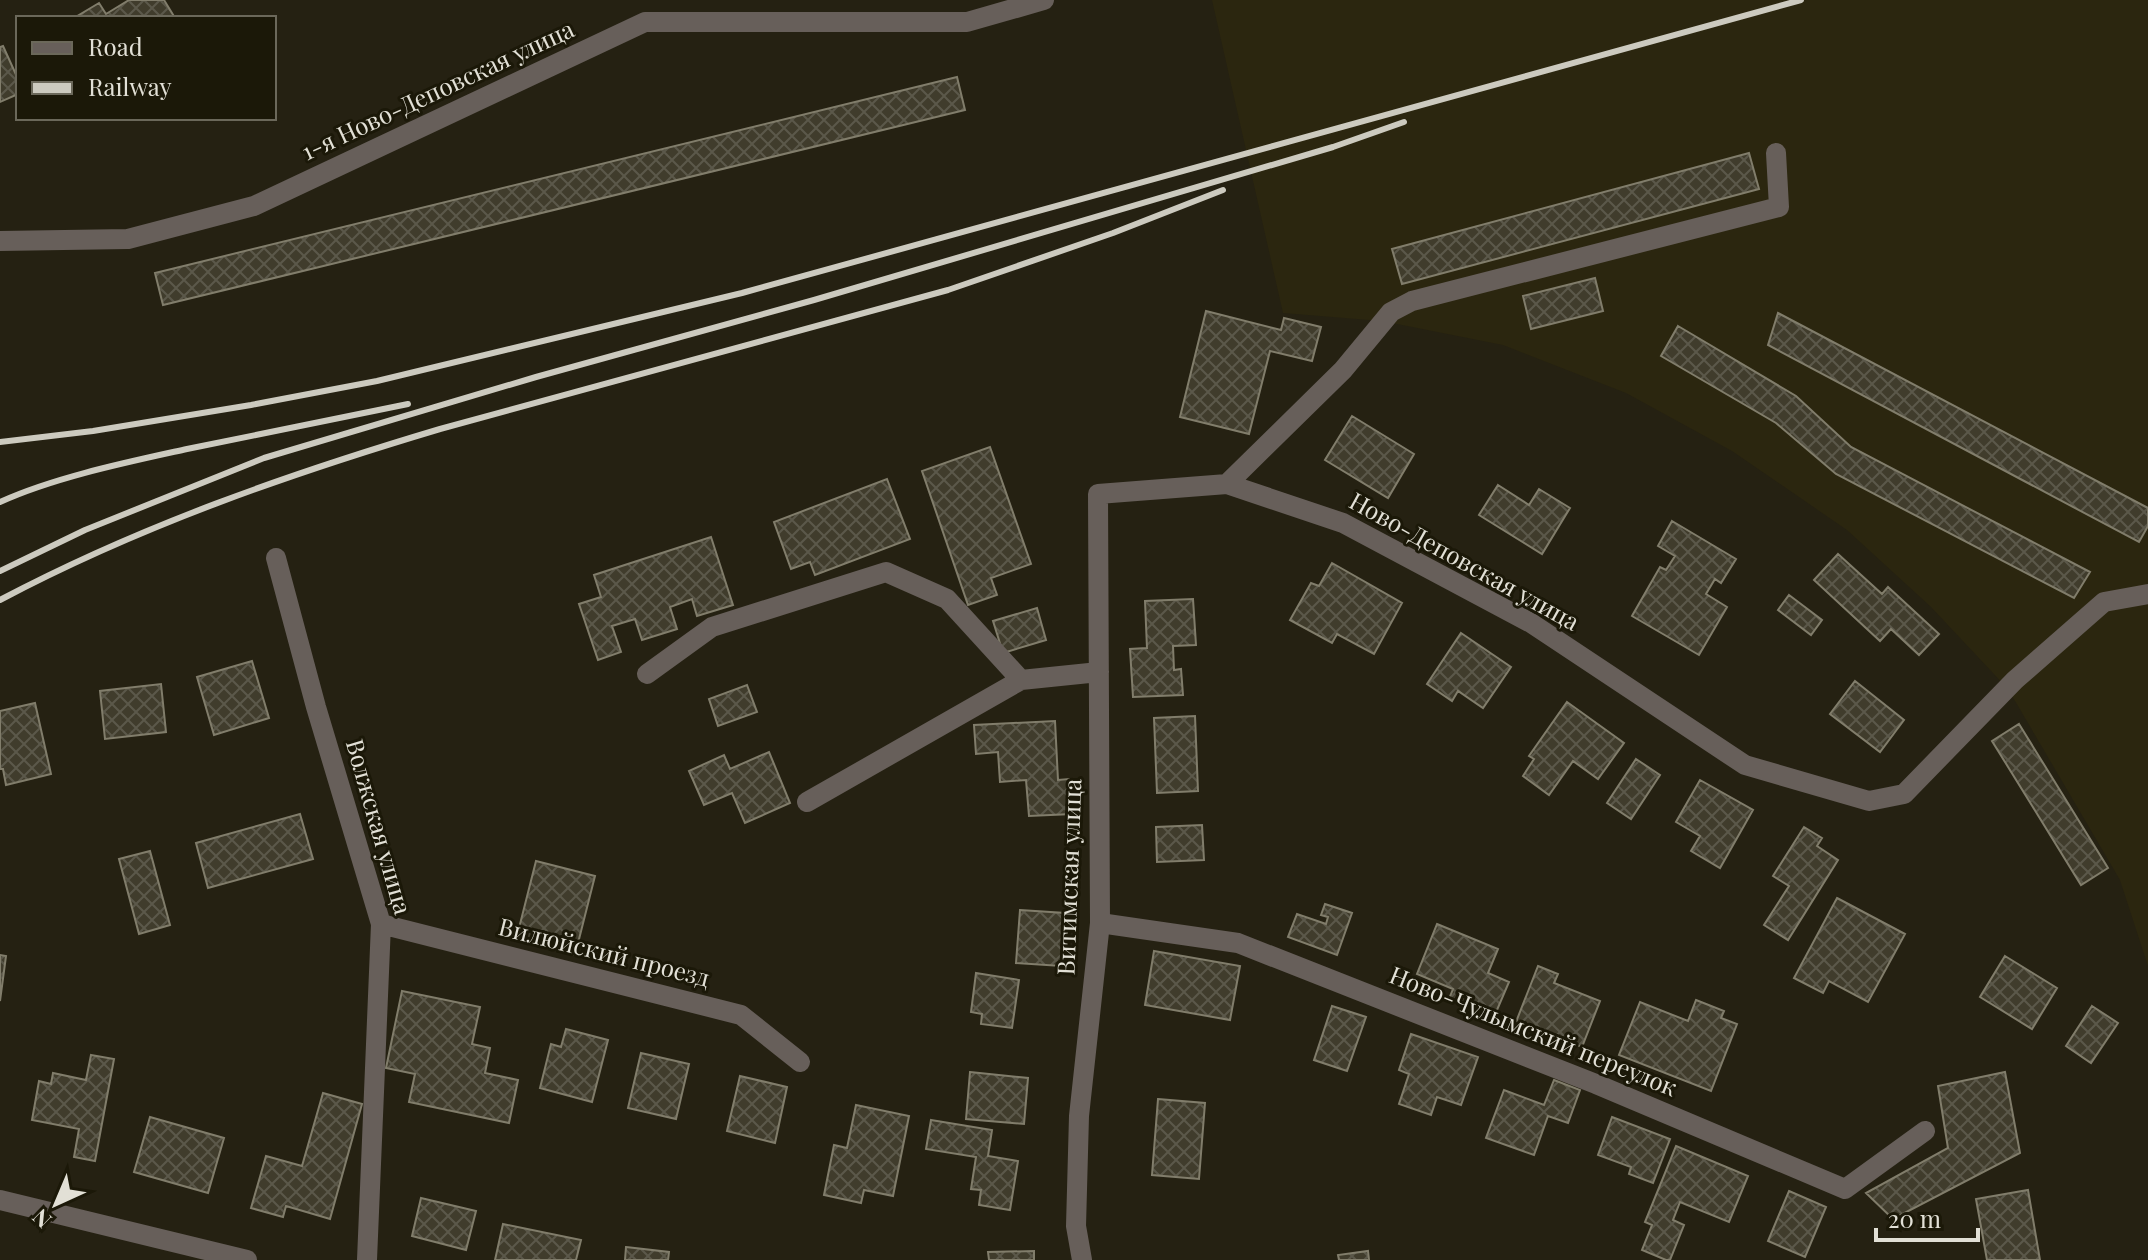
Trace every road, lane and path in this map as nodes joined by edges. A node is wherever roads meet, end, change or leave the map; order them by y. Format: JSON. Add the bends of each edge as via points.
{"nodes":[{"id":1,"x":965,"y":0,"type":"edge"},
{"id":2,"x":1044,"y":0,"type":"edge"},
{"id":3,"x":967,"y":22,"type":"junction"},
{"id":4,"x":1776,"y":153,"type":"dead end"},
{"id":5,"x":0,"y":241,"type":"edge"},
{"id":6,"x":1227,"y":484,"type":"junction"},
{"id":7,"x":1098,"y":494,"type":"joint"},
{"id":8,"x":276,"y":558,"type":"dead end"},
{"id":9,"x":2148,"y":594,"type":"edge"},
{"id":10,"x":1099,"y":672,"type":"junction"},
{"id":11,"x":647,"y":674,"type":"dead end"},
{"id":12,"x":1021,"y":680,"type":"junction"},
{"id":13,"x":807,"y":802,"type":"dead end"},
{"id":14,"x":1100,"y":923,"type":"junction"},
{"id":15,"x":381,"y":924,"type":"junction"},
{"id":16,"x":800,"y":1062,"type":"dead end"},
{"id":17,"x":1925,"y":1131,"type":"dead end"},
{"id":18,"x":0,"y":1200,"type":"edge"},
{"id":19,"x":247,"y":1260,"type":"edge"},
{"id":20,"x":367,"y":1260,"type":"edge"},
{"id":21,"x":1082,"y":1260,"type":"edge"}],
"edges":[{"from":1,"to":3,"type":"street"},
{"from":2,"to":3,"type":"street","name":"1-я Ново-Деповская улица"},
{"from":3,"to":5,"type":"street","name":"1-я Ново-Деповская улица","via":[[645,22],[254,206],[128,239]]},
{"from":4,"to":6,"type":"street","via":[[1779,207],[1412,301],[1391,312],[1343,370]]},
{"from":6,"to":7,"type":"street","name":"Ново-Деповская улица"},
{"from":6,"to":9,"type":"street","name":"Ново-Деповская улица","via":[[1343,523],[1531,623],[1745,765],[1869,801],[1904,794],[2015,680],[2104,602]]},
{"from":7,"to":10,"type":"street","name":"Витимская улица"},
{"from":8,"to":15,"type":"street","name":"Волжская улица"},
{"from":10,"to":12,"type":"street"},
{"from":10,"to":14,"type":"street","name":"Витимская улица"},
{"from":11,"to":12,"type":"street","via":[[712,627],[886,572],[947,599]]},
{"from":12,"to":13,"type":"street"},
{"from":14,"to":17,"type":"street","name":"Ново-Чулымский переулок","via":[[1238,943],[1845,1189]]},
{"from":14,"to":21,"type":"street","name":"Витимская улица","via":[[1079,1116],[1076,1226]]},
{"from":15,"to":16,"type":"street","name":"Вилюйский проезд","via":[[741,1015]]},
{"from":15,"to":20,"type":"street","name":"Волжская улица"},
{"from":18,"to":19,"type":"street"}]}
